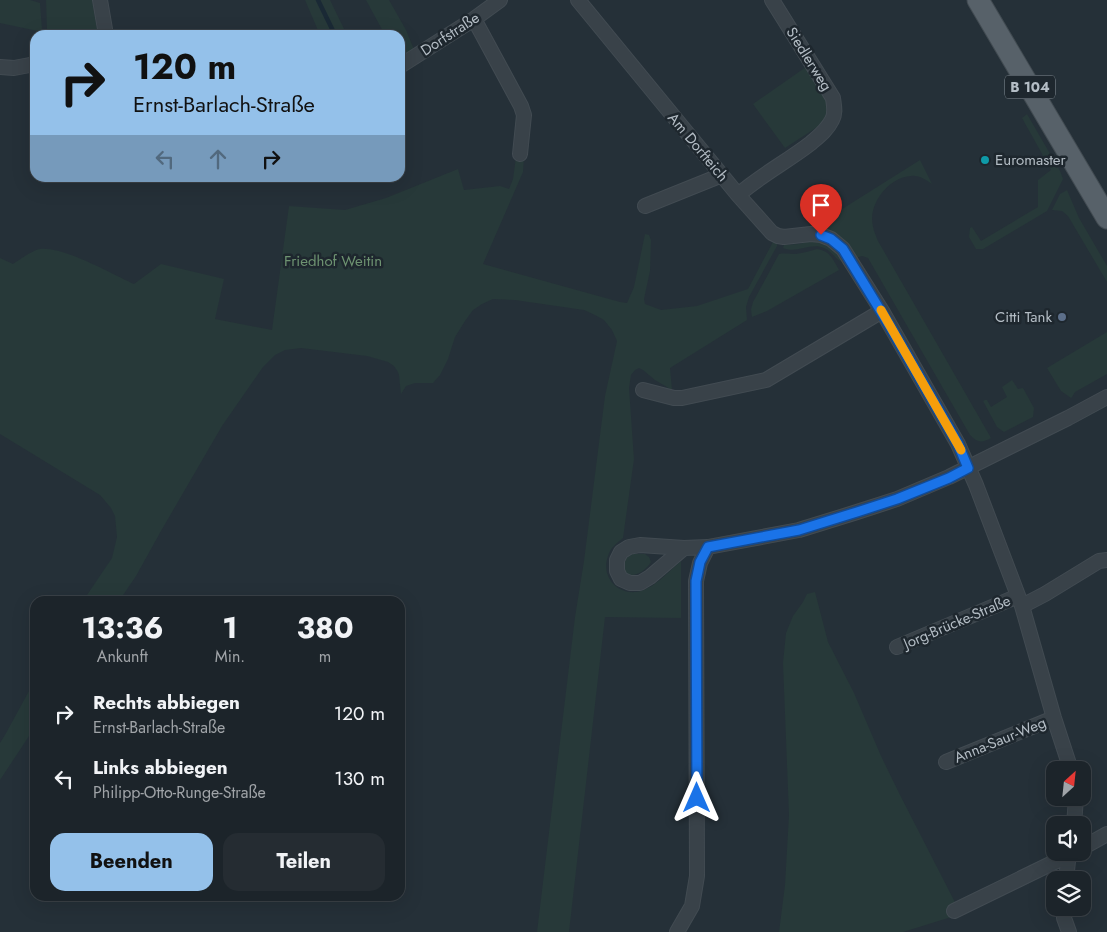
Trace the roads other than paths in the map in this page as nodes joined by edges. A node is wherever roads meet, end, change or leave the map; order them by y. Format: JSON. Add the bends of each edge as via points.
{"nodes":[{"id":1,"x":100,"y":0,"type":"edge"},
{"id":2,"x":500,"y":0,"type":"edge"},
{"id":3,"x":578,"y":0,"type":"edge"},
{"id":4,"x":772,"y":0,"type":"edge"},
{"id":5,"x":978,"y":0,"type":"edge"},
{"id":6,"x":474,"y":19,"type":"junction"},
{"id":7,"x":105,"y":30,"type":"edge"},
{"id":8,"x":405,"y":63,"type":"edge"},
{"id":9,"x":30,"y":65,"type":"edge"},
{"id":10,"x":0,"y":67,"type":"edge"},
{"id":11,"x":520,"y":154,"type":"dead end"},
{"id":12,"x":722,"y":175,"type":"junction"},
{"id":13,"x":738,"y":195,"type":"junction"},
{"id":14,"x":645,"y":206,"type":"dead end"},
{"id":15,"x":1107,"y":218,"type":"edge"},
{"id":16,"x":882,"y":311,"type":"junction"},
{"id":17,"x":643,"y":390,"type":"dead end"},
{"id":18,"x":1107,"y":397,"type":"edge"},
{"id":19,"x":968,"y":468,"type":"junction"},
{"id":20,"x":708,"y":547,"type":"junction"},
{"id":21,"x":684,"y":548,"type":"dead end"},
{"id":22,"x":1107,"y":560,"type":"edge"},
{"id":23,"x":1020,"y":601,"type":"junction"},
{"id":24,"x":897,"y":647,"type":"dead end"},
{"id":25,"x":1054,"y":718,"type":"junction"},
{"id":26,"x":1068,"y":761,"type":"edge"},
{"id":27,"x":946,"y":762,"type":"dead end"},
{"id":28,"x":1107,"y":834,"type":"edge"},
{"id":29,"x":1091,"y":843,"type":"edge"},
{"id":30,"x":1057,"y":861,"type":"edge"},
{"id":31,"x":954,"y":911,"type":"dead end"},
{"id":32,"x":1064,"y":916,"type":"edge"},
{"id":33,"x":677,"y":932,"type":"edge"},
{"id":34,"x":1069,"y":932,"type":"edge"}],
"edges":[{"from":1,"to":7,"type":"street"},
{"from":2,"to":6,"type":"street","name":"Dorfstraße"},
{"from":3,"to":12,"type":"street","name":"Am Dorfteich"},
{"from":4,"to":13,"type":"street","name":"Siedlerweg","via":[[833,98],[835,110],[825,131]]},
{"from":5,"to":15,"type":"main road","number":"B 104"},
{"from":6,"to":8,"type":"street","name":"Dorfstraße"},
{"from":6,"to":11,"type":"street","via":[[522,106]]},
{"from":9,"to":10,"type":"street"},
{"from":12,"to":13,"type":"street","name":"Am Dorfteich"},
{"from":12,"to":14,"type":"street"},
{"from":13,"to":16,"type":"street","name":"Am Dorfteich","via":[[778,236],[811,234],[831,239],[843,249]]},
{"from":16,"to":17,"type":"street","via":[[766,380],[682,398]]},
{"from":16,"to":19,"type":"street","via":[[958,444]]},
{"from":18,"to":19,"type":"street"},
{"from":19,"to":20,"type":"street","via":[[897,499],[799,530]]},
{"from":19,"to":23,"type":"street"},
{"from":20,"to":21,"type":"street"},
{"from":20,"to":33,"type":"street","via":[[700,562],[696,581],[697,876],[692,906]]},
{"from":22,"to":23,"type":"street","name":"Jorg-Brücke-Straße","via":[[1099,561],[1045,594]]},
{"from":23,"to":24,"type":"street","name":"Jorg-Brücke-Straße"},
{"from":23,"to":25,"type":"street"},
{"from":25,"to":26,"type":"street"},
{"from":25,"to":27,"type":"street","name":"Anna-Saur-Weg"},
{"from":28,"to":29,"type":"street"},
{"from":30,"to":31,"type":"street"},
{"from":32,"to":34,"type":"street"}]}
